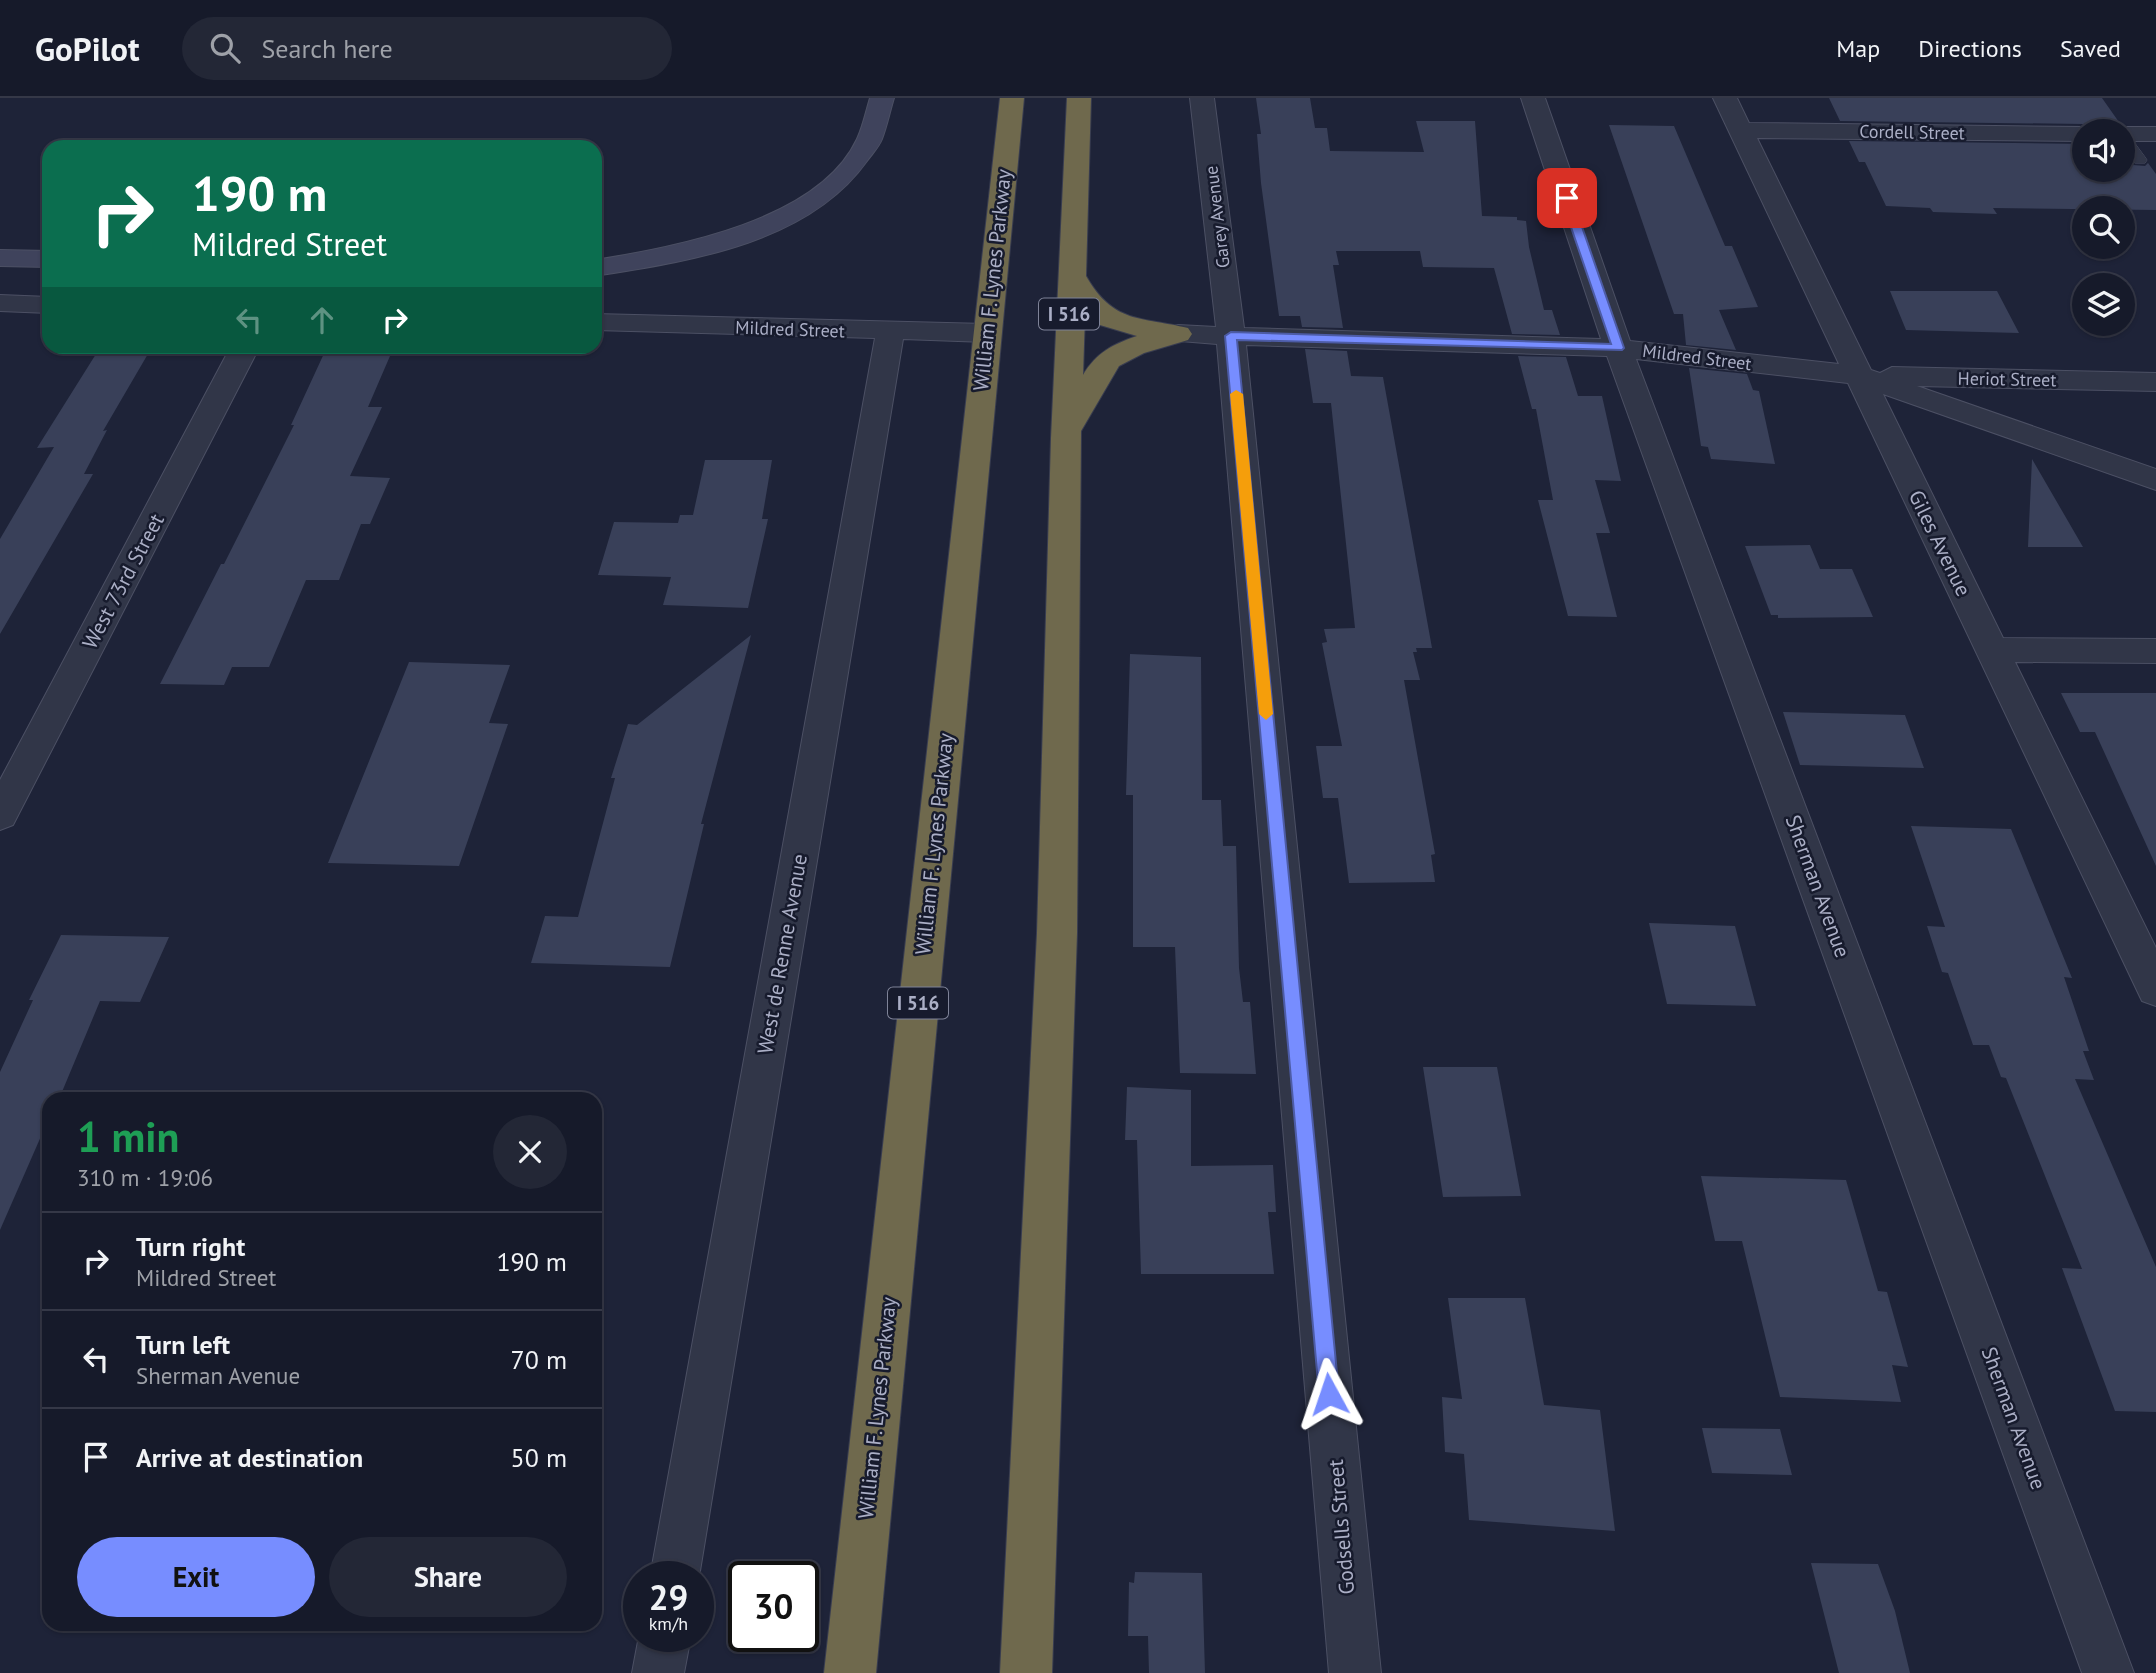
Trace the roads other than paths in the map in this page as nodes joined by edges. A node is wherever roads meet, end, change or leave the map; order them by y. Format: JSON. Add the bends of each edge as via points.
{"nodes":[{"id":1,"x":882,"y":98,"type":"edge"},
{"id":2,"x":1012,"y":98,"type":"edge"},
{"id":3,"x":1079,"y":98,"type":"edge"},
{"id":4,"x":1202,"y":98,"type":"edge"},
{"id":5,"x":1533,"y":98,"type":"edge"},
{"id":6,"x":1725,"y":98,"type":"edge"},
{"id":7,"x":1740,"y":130,"type":"junction"},
{"id":8,"x":2072,"y":134,"type":"edge"},
{"id":9,"x":2156,"y":134,"type":"edge"},
{"id":10,"x":2135,"y":135,"type":"edge"},
{"id":11,"x":2135,"y":153,"type":"edge"},
{"id":12,"x":2140,"y":160,"type":"dead end"},
{"id":13,"x":0,"y":258,"type":"edge"},
{"id":14,"x":42,"y":259,"type":"edge"},
{"id":15,"x":602,"y":267,"type":"edge"},
{"id":16,"x":1070,"y":274,"type":"junction"},
{"id":17,"x":0,"y":303,"type":"edge"},
{"id":18,"x":42,"y":305,"type":"edge"},
{"id":19,"x":602,"y":322,"type":"edge"},
{"id":20,"x":890,"y":332,"type":"junction"},
{"id":21,"x":986,"y":333,"type":"junction"},
{"id":22,"x":1178,"y":334,"type":"junction"},
{"id":23,"x":1231,"y":336,"type":"junction"},
{"id":24,"x":1618,"y":348,"type":"junction"},
{"id":25,"x":242,"y":354,"type":"edge"},
{"id":26,"x":1858,"y":375,"type":"junction"},
{"id":27,"x":2156,"y":382,"type":"edge"},
{"id":28,"x":1066,"y":438,"type":"junction"},
{"id":29,"x":2156,"y":480,"type":"edge"},
{"id":30,"x":1993,"y":650,"type":"junction"},
{"id":31,"x":2156,"y":651,"type":"edge"},
{"id":32,"x":0,"y":815,"type":"edge"},
{"id":33,"x":2156,"y":989,"type":"edge"},
{"id":34,"x":678,"y":1561,"type":"edge"},
{"id":35,"x":661,"y":1652,"type":"edge"},
{"id":36,"x":658,"y":1673,"type":"edge"},
{"id":37,"x":850,"y":1673,"type":"edge"},
{"id":38,"x":1026,"y":1673,"type":"edge"},
{"id":39,"x":1355,"y":1673,"type":"edge"},
{"id":40,"x":2108,"y":1673,"type":"edge"}],
"edges":[{"from":1,"to":15,"type":"street","via":[[873,134],[851,167],[791,215],[702,249]]},
{"from":2,"to":21,"type":"highway","name":"William F. Lynes Parkway","number":"I 516"},
{"from":3,"to":16,"type":"highway","number":"I 516"},
{"from":4,"to":23,"type":"street","name":"Garey Avenue"},
{"from":5,"to":24,"type":"street","name":"Sherman Avenue"},
{"from":6,"to":7,"type":"street","name":"Giles Avenue"},
{"from":7,"to":8,"type":"street","name":"Cordell Street"},
{"from":7,"to":26,"type":"street","name":"Giles Avenue"},
{"from":9,"to":10,"type":"street"},
{"from":11,"to":12,"type":"lane"},
{"from":13,"to":14,"type":"street"},
{"from":16,"to":22,"type":"highway","via":[[1083,299],[1108,319]]},
{"from":16,"to":28,"type":"highway","number":"I 516"},
{"from":17,"to":18,"type":"street"},
{"from":19,"to":20,"type":"street","name":"Mildred Street"},
{"from":20,"to":21,"type":"street","name":"Mildred Street"},
{"from":20,"to":34,"type":"street","name":"West de Renne Avenue"},
{"from":21,"to":37,"type":"highway","name":"William F. Lynes Parkway","number":"I 516"},
{"from":22,"to":23,"type":"street","name":"Mildred Street"},
{"from":22,"to":28,"type":"highway","via":[[1128,348],[1105,361]]},
{"from":23,"to":24,"type":"street","name":"Mildred Street"},
{"from":23,"to":39,"type":"street","name":"Godsells Street"},
{"from":24,"to":26,"type":"street","name":"Mildred Street"},
{"from":24,"to":40,"type":"street","name":"Sherman Avenue"},
{"from":25,"to":32,"type":"street","name":"West 73rd Street"},
{"from":26,"to":27,"type":"street","name":"Heriot Street"},
{"from":26,"to":29,"type":"street","name":"Mildred Street"},
{"from":26,"to":30,"type":"street","name":"Giles Avenue"},
{"from":28,"to":38,"type":"highway","number":"I 516","via":[[1057,933]]},
{"from":30,"to":31,"type":"street"},
{"from":30,"to":33,"type":"street","name":"Giles Avenue"},
{"from":35,"to":36,"type":"street"}]}
